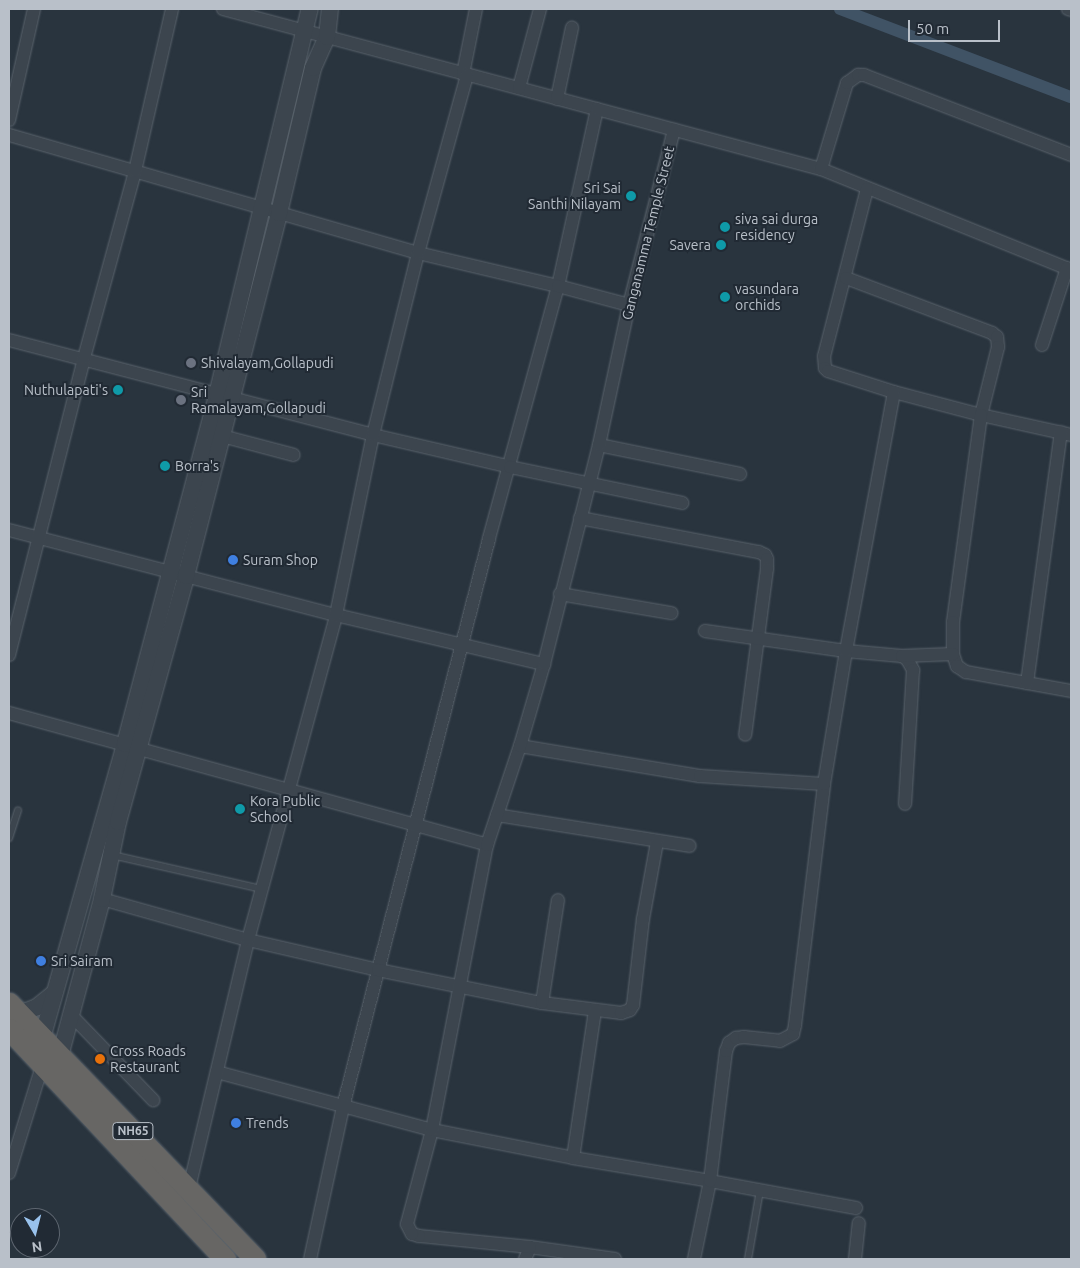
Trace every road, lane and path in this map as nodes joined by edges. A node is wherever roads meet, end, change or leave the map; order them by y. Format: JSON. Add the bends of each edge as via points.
{"nodes":[{"id":1,"x":34,"y":9,"type":"edge"},
{"id":2,"x":172,"y":9,"type":"edge"},
{"id":3,"x":223,"y":9,"type":"edge"},
{"id":4,"x":310,"y":9,"type":"edge"},
{"id":5,"x":330,"y":9,"type":"edge"},
{"id":6,"x":476,"y":9,"type":"edge"},
{"id":7,"x":540,"y":9,"type":"edge"},
{"id":8,"x":572,"y":28,"type":"dead end"},
{"id":9,"x":303,"y":31,"type":"junction"},
{"id":10,"x":327,"y":37,"type":"junction"},
{"id":11,"x":465,"y":74,"type":"junction"},
{"id":12,"x":519,"y":88,"type":"junction"},
{"id":13,"x":557,"y":98,"type":"junction"},
{"id":14,"x":597,"y":109,"type":"junction"},
{"id":15,"x":9,"y":120,"type":"edge"},
{"id":16,"x":674,"y":130,"type":"junction"},
{"id":17,"x":9,"y":135,"type":"edge"},
{"id":18,"x":1071,"y":155,"type":"edge"},
{"id":19,"x":821,"y":170,"type":"junction"},
{"id":20,"x":135,"y":171,"type":"junction"},
{"id":21,"x":867,"y":189,"type":"junction"},
{"id":22,"x":261,"y":208,"type":"junction"},
{"id":23,"x":279,"y":213,"type":"junction"},
{"id":24,"x":418,"y":253,"type":"junction"},
{"id":25,"x":1069,"y":269,"type":"edge"},
{"id":26,"x":846,"y":278,"type":"junction"},
{"id":27,"x":558,"y":286,"type":"junction"},
{"id":28,"x":629,"y":305,"type":"junction"},
{"id":29,"x":9,"y":340,"type":"edge"},
{"id":30,"x":1042,"y":345,"type":"dead end"},
{"id":31,"x":84,"y":358,"type":"junction"},
{"id":32,"x":894,"y":392,"type":"junction"},
{"id":33,"x":224,"y":397,"type":"junction"},
{"id":34,"x":981,"y":415,"type":"junction"},
{"id":35,"x":1066,"y":433,"type":"edge"},
{"id":36,"x":373,"y":434,"type":"junction"},
{"id":37,"x":222,"y":436,"type":"junction"},
{"id":38,"x":599,"y":445,"type":"junction"},
{"id":39,"x":294,"y":455,"type":"dead end"},
{"id":40,"x":510,"y":467,"type":"junction"},
{"id":41,"x":740,"y":474,"type":"dead end"},
{"id":42,"x":589,"y":484,"type":"junction"},
{"id":43,"x":682,"y":503,"type":"dead end"},
{"id":44,"x":580,"y":518,"type":"junction"},
{"id":45,"x":9,"y":530,"type":"edge"},
{"id":46,"x":39,"y":538,"type":"junction"},
{"id":47,"x":178,"y":574,"type":"junction"},
{"id":48,"x":560,"y":594,"type":"junction"},
{"id":49,"x":671,"y":613,"type":"dead end"},
{"id":50,"x":336,"y":615,"type":"junction"},
{"id":51,"x":705,"y":631,"type":"dead end"},
{"id":52,"x":756,"y":639,"type":"junction"},
{"id":53,"x":462,"y":644,"type":"junction"},
{"id":54,"x":846,"y":651,"type":"junction"},
{"id":55,"x":954,"y":654,"type":"junction"},
{"id":56,"x":9,"y":655,"type":"edge"},
{"id":57,"x":902,"y":656,"type":"junction"},
{"id":58,"x":544,"y":664,"type":"junction"},
{"id":59,"x":1027,"y":683,"type":"junction"},
{"id":60,"x":1071,"y":691,"type":"edge"},
{"id":61,"x":9,"y":712,"type":"edge"},
{"id":62,"x":745,"y":734,"type":"dead end"},
{"id":63,"x":132,"y":746,"type":"junction"},
{"id":64,"x":520,"y":746,"type":"junction"},
{"id":65,"x":824,"y":784,"type":"junction"},
{"id":66,"x":289,"y":789,"type":"junction"},
{"id":67,"x":905,"y":804,"type":"dead end"},
{"id":68,"x":18,"y":810,"type":"dead end"},
{"id":69,"x":497,"y":814,"type":"junction"},
{"id":70,"x":416,"y":825,"type":"junction"},
{"id":71,"x":9,"y":838,"type":"edge"},
{"id":72,"x":657,"y":842,"type":"junction"},
{"id":73,"x":487,"y":846,"type":"junction"},
{"id":74,"x":690,"y":846,"type":"dead end"},
{"id":75,"x":111,"y":855,"type":"junction"},
{"id":76,"x":262,"y":889,"type":"junction"},
{"id":77,"x":102,"y":899,"type":"junction"},
{"id":78,"x":558,"y":900,"type":"dead end"},
{"id":79,"x":248,"y":940,"type":"junction"},
{"id":80,"x":64,"y":958,"type":"junction"},
{"id":81,"x":84,"y":964,"type":"junction"},
{"id":82,"x":378,"y":970,"type":"junction"},
{"id":83,"x":461,"y":988,"type":"junction"},
{"id":84,"x":54,"y":993,"type":"junction"},
{"id":85,"x":542,"y":1004,"type":"junction"},
{"id":86,"x":595,"y":1011,"type":"junction"},
{"id":87,"x":70,"y":1014,"type":"junction"},
{"id":88,"x":12,"y":1016,"type":"edge"},
{"id":89,"x":48,"y":1051,"type":"junction"},
{"id":90,"x":217,"y":1072,"type":"junction"},
{"id":91,"x":152,"y":1100,"type":"dead end"},
{"id":92,"x":344,"y":1107,"type":"junction"},
{"id":93,"x":432,"y":1130,"type":"junction"},
{"id":94,"x":573,"y":1158,"type":"junction"},
{"id":95,"x":9,"y":1173,"type":"edge"},
{"id":96,"x":710,"y":1181,"type":"junction"},
{"id":97,"x":189,"y":1188,"type":"junction"},
{"id":98,"x":760,"y":1190,"type":"junction"},
{"id":99,"x":856,"y":1208,"type":"dead end"},
{"id":100,"x":859,"y":1223,"type":"dead end"},
{"id":101,"x":530,"y":1247,"type":"junction"},
{"id":102,"x":225,"y":1259,"type":"edge"},
{"id":103,"x":255,"y":1259,"type":"edge"},
{"id":104,"x":310,"y":1259,"type":"edge"},
{"id":105,"x":525,"y":1259,"type":"edge"},
{"id":106,"x":609,"y":1259,"type":"edge"},
{"id":107,"x":694,"y":1259,"type":"edge"},
{"id":108,"x":748,"y":1259,"type":"edge"},
{"id":109,"x":855,"y":1259,"type":"edge"}],
"edges":[{"from":1,"to":15,"type":"street"},
{"from":2,"to":20,"type":"street"},
{"from":3,"to":9,"type":"street"},
{"from":4,"to":9,"type":"street"},
{"from":5,"to":10,"type":"street"},
{"from":6,"to":11,"type":"street"},
{"from":7,"to":12,"type":"street"},
{"from":8,"to":13,"type":"street"},
{"from":9,"to":10,"type":"street"},
{"from":9,"to":22,"type":"street"},
{"from":10,"to":11,"type":"street"},
{"from":10,"to":23,"type":"street","via":[[313,68]]},
{"from":11,"to":12,"type":"street"},
{"from":11,"to":24,"type":"street"},
{"from":12,"to":13,"type":"street"},
{"from":13,"to":14,"type":"street"},
{"from":14,"to":16,"type":"street"},
{"from":14,"to":27,"type":"street"},
{"from":16,"to":19,"type":"street","name":"Ganganamma Temple Street"},
{"from":16,"to":28,"type":"street","name":"Ganganamma Temple Street"},
{"from":17,"to":20,"type":"street"},
{"from":18,"to":19,"type":"street","via":[[858,75],[847,82]]},
{"from":19,"to":21,"type":"street","name":"Ganganamma Temple Street"},
{"from":20,"to":22,"type":"street"},
{"from":20,"to":31,"type":"street"},
{"from":21,"to":25,"type":"street","name":"Ganganamma Temple Street"},
{"from":21,"to":26,"type":"street"},
{"from":22,"to":23,"type":"street"},
{"from":22,"to":33,"type":"street"},
{"from":23,"to":24,"type":"street"},
{"from":23,"to":33,"type":"street"},
{"from":24,"to":27,"type":"street"},
{"from":24,"to":36,"type":"street"},
{"from":25,"to":30,"type":"street"},
{"from":26,"to":32,"type":"street","via":[[824,356],[825,368]]},
{"from":26,"to":34,"type":"street","via":[[997,337],[998,347]]},
{"from":27,"to":28,"type":"street"},
{"from":27,"to":40,"type":"street"},
{"from":28,"to":38,"type":"street","name":"Ganganamma Temple Street"},
{"from":29,"to":31,"type":"street"},
{"from":31,"to":33,"type":"street"},
{"from":31,"to":46,"type":"street"},
{"from":32,"to":34,"type":"street"},
{"from":32,"to":54,"type":"street"},
{"from":33,"to":36,"type":"street"},
{"from":33,"to":37,"type":"street"},
{"from":33,"to":47,"type":"street"},
{"from":34,"to":35,"type":"street"},
{"from":34,"to":55,"type":"street","via":[[953,622]]},
{"from":35,"to":59,"type":"street"},
{"from":36,"to":40,"type":"street"},
{"from":36,"to":50,"type":"street"},
{"from":37,"to":39,"type":"street"},
{"from":37,"to":47,"type":"street"},
{"from":38,"to":41,"type":"street"},
{"from":38,"to":42,"type":"street","name":"Ganganamma Temple Street"},
{"from":40,"to":42,"type":"street"},
{"from":40,"to":53,"type":"street"},
{"from":42,"to":43,"type":"street"},
{"from":42,"to":44,"type":"street","name":"Ganganamma Temple Street"},
{"from":44,"to":48,"type":"street","name":"Ganganamma Temple Street"},
{"from":44,"to":52,"type":"street","via":[[760,552],[767,559],[767,569]]},
{"from":45,"to":46,"type":"street"},
{"from":46,"to":47,"type":"street"},
{"from":46,"to":56,"type":"street"},
{"from":47,"to":50,"type":"street"},
{"from":47,"to":63,"type":"street"},
{"from":48,"to":49,"type":"street"},
{"from":48,"to":58,"type":"street","name":"Ganganamma Temple Street"},
{"from":50,"to":53,"type":"street"},
{"from":50,"to":66,"type":"street"},
{"from":51,"to":52,"type":"street"},
{"from":52,"to":54,"type":"street"},
{"from":52,"to":62,"type":"street"},
{"from":53,"to":58,"type":"street"},
{"from":53,"to":70,"type":"street"},
{"from":54,"to":57,"type":"street"},
{"from":54,"to":65,"type":"street"},
{"from":55,"to":57,"type":"street"},
{"from":55,"to":59,"type":"street","via":[[957,666],[966,672]]},
{"from":57,"to":67,"type":"street","via":[[913,670]]},
{"from":58,"to":64,"type":"street","name":"Ganganamma Temple Street"},
{"from":59,"to":60,"type":"street"},
{"from":61,"to":63,"type":"street"},
{"from":63,"to":66,"type":"street"},
{"from":63,"to":75,"type":"street"},
{"from":63,"to":80,"type":"street"},
{"from":64,"to":65,"type":"street","via":[[700,776]]},
{"from":64,"to":69,"type":"street","name":"Ganganamma Temple Street"},
{"from":65,"to":96,"type":"street","via":[[793,1034],[780,1041],[744,1037],[729,1043]]},
{"from":66,"to":70,"type":"street"},
{"from":66,"to":76,"type":"street"},
{"from":68,"to":71,"type":"lane"},
{"from":69,"to":72,"type":"street"},
{"from":69,"to":73,"type":"street","name":"Ganganamma Temple Street"},
{"from":70,"to":73,"type":"street"},
{"from":70,"to":82,"type":"street"},
{"from":72,"to":74,"type":"street"},
{"from":72,"to":86,"type":"street","via":[[643,919],[634,1005],[626,1012]]},
{"from":73,"to":83,"type":"street","name":"Ganganamma Temple Street"},
{"from":75,"to":76,"type":"lane"},
{"from":75,"to":77,"type":"street"},
{"from":76,"to":79,"type":"street"},
{"from":77,"to":79,"type":"street"},
{"from":77,"to":81,"type":"street"},
{"from":78,"to":85,"type":"street"},
{"from":79,"to":82,"type":"street"},
{"from":79,"to":90,"type":"street"},
{"from":80,"to":81,"type":"street"},
{"from":80,"to":84,"type":"street"},
{"from":81,"to":87,"type":"street"},
{"from":82,"to":83,"type":"street"},
{"from":82,"to":92,"type":"street"},
{"from":83,"to":85,"type":"street"},
{"from":83,"to":93,"type":"street","name":"Ganganamma Temple Street"},
{"from":84,"to":88,"type":"street","via":[[37,1007]]},
{"from":84,"to":89,"type":"street"},
{"from":85,"to":86,"type":"street"},
{"from":86,"to":94,"type":"street"},
{"from":87,"to":89,"type":"street"},
{"from":87,"to":91,"type":"street"},
{"from":88,"to":89,"type":"highway","number":"NH65"},
{"from":89,"to":95,"type":"street"},
{"from":89,"to":97,"type":"highway","number":"NH65"},
{"from":89,"to":102,"type":"highway","number":"NH65","via":[[149,1176]]},
{"from":90,"to":92,"type":"street"},
{"from":90,"to":97,"type":"street"},
{"from":92,"to":93,"type":"street"},
{"from":92,"to":104,"type":"street"},
{"from":93,"to":94,"type":"street"},
{"from":93,"to":101,"type":"street","name":"Ganganamma Temple Street","via":[[407,1224],[412,1234]]},
{"from":94,"to":96,"type":"street"},
{"from":96,"to":98,"type":"street"},
{"from":96,"to":107,"type":"street"},
{"from":97,"to":103,"type":"highway","number":"NH65"},
{"from":98,"to":99,"type":"street"},
{"from":98,"to":108,"type":"lane"},
{"from":100,"to":109,"type":"street"},
{"from":101,"to":105,"type":"street"},
{"from":101,"to":106,"type":"street"}]}
